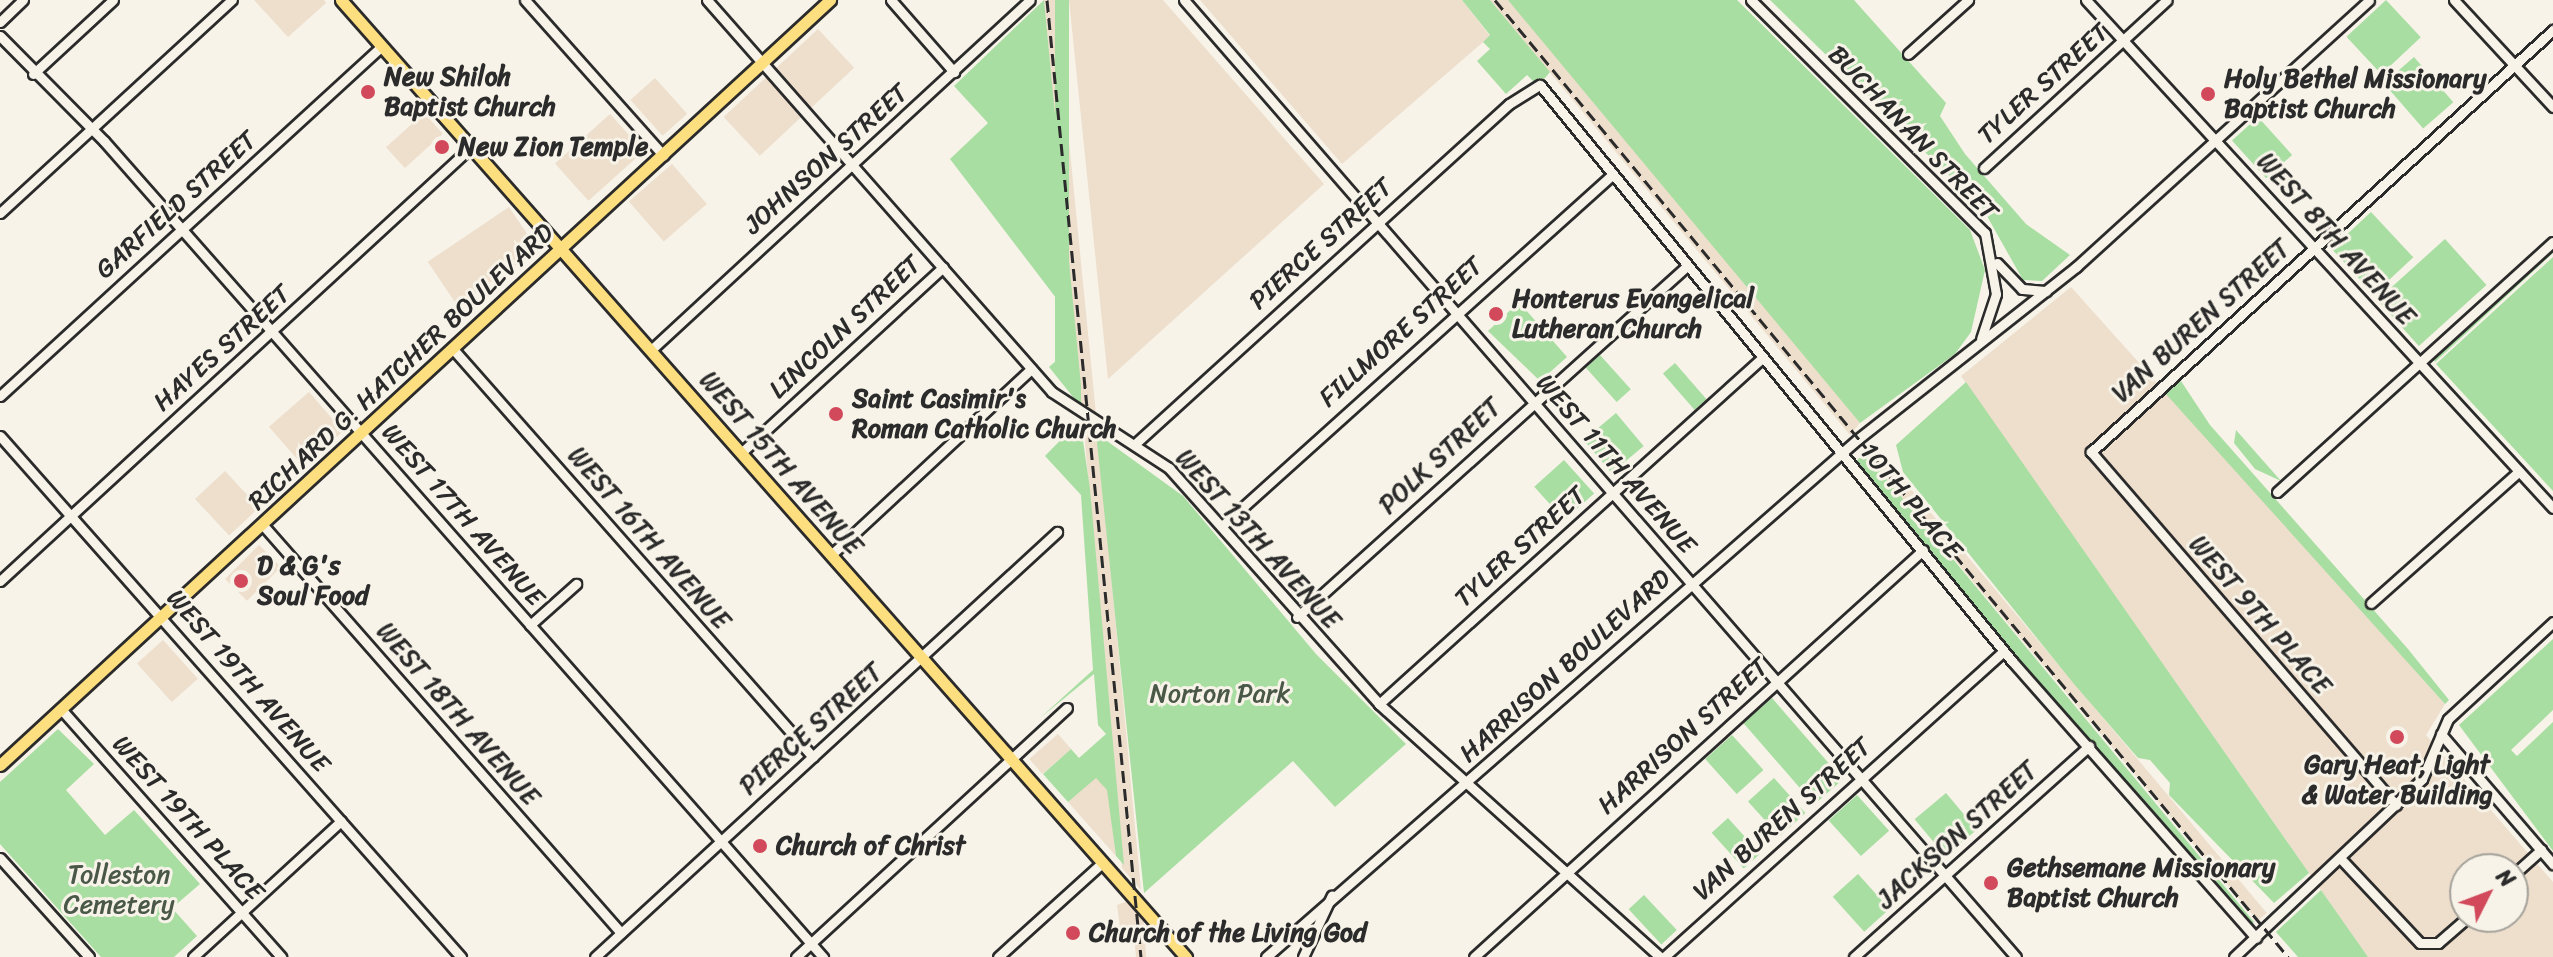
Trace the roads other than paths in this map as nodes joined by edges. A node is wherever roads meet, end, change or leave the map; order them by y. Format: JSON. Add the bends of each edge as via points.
{"nodes":[{"id":1,"x":23,"y":0,"type":"edge"},
{"id":2,"x":113,"y":0,"type":"edge"},
{"id":3,"x":232,"y":0,"type":"edge"},
{"id":4,"x":341,"y":0,"type":"edge"},
{"id":5,"x":525,"y":0,"type":"edge"},
{"id":6,"x":707,"y":0,"type":"edge"},
{"id":7,"x":830,"y":0,"type":"edge"},
{"id":8,"x":891,"y":0,"type":"edge"},
{"id":9,"x":1030,"y":0,"type":"edge"},
{"id":10,"x":1184,"y":0,"type":"edge"},
{"id":11,"x":1751,"y":0,"type":"edge"},
{"id":12,"x":1968,"y":0,"type":"edge"},
{"id":13,"x":2086,"y":0,"type":"edge"},
{"id":14,"x":2167,"y":0,"type":"edge"},
{"id":15,"x":2369,"y":0,"type":"edge"},
{"id":16,"x":2454,"y":0,"type":"edge"},
{"id":17,"x":0,"y":22,"type":"edge"},
{"id":18,"x":2553,"y":30,"type":"edge"},
{"id":19,"x":0,"y":36,"type":"edge"},
{"id":20,"x":2123,"y":40,"type":"junction"},
{"id":21,"x":382,"y":46,"type":"junction"},
{"id":22,"x":1908,"y":54,"type":"dead end"},
{"id":23,"x":762,"y":63,"type":"junction"},
{"id":24,"x":2515,"y":65,"type":"junction"},
{"id":25,"x":954,"y":72,"type":"junction"},
{"id":26,"x":33,"y":74,"type":"junction"},
{"id":27,"x":1540,"y":85,"type":"joint"},
{"id":28,"x":2553,"y":107,"type":"edge"},
{"id":29,"x":90,"y":130,"type":"junction"},
{"id":30,"x":2216,"y":140,"type":"junction"},
{"id":31,"x":472,"y":146,"type":"junction"},
{"id":32,"x":663,"y":155,"type":"junction"},
{"id":33,"x":852,"y":164,"type":"junction"},
{"id":34,"x":1984,"y":168,"type":"dead end"},
{"id":35,"x":1612,"y":175,"type":"junction"},
{"id":36,"x":0,"y":213,"type":"edge"},
{"id":37,"x":1377,"y":223,"type":"junction"},
{"id":38,"x":181,"y":229,"type":"junction"},
{"id":39,"x":2553,"y":242,"type":"edge"},
{"id":40,"x":562,"y":248,"type":"junction"},
{"id":41,"x":2314,"y":248,"type":"junction"},
{"id":42,"x":1995,"y":260,"type":"junction"},
{"id":43,"x":1687,"y":266,"type":"junction"},
{"id":44,"x":943,"y":267,"type":"junction"},
{"id":45,"x":2048,"y":291,"type":"junction"},
{"id":46,"x":1456,"y":313,"type":"junction"},
{"id":47,"x":273,"y":332,"type":"junction"},
{"id":48,"x":453,"y":349,"type":"junction"},
{"id":49,"x":652,"y":349,"type":"junction"},
{"id":50,"x":1965,"y":357,"type":"junction"},
{"id":51,"x":1762,"y":358,"type":"junction"},
{"id":52,"x":2419,"y":363,"type":"junction"},
{"id":53,"x":1031,"y":369,"type":"junction"},
{"id":54,"x":0,"y":396,"type":"edge"},
{"id":55,"x":1533,"y":401,"type":"junction"},
{"id":56,"x":361,"y":433,"type":"junction"},
{"id":57,"x":0,"y":436,"type":"edge"},
{"id":58,"x":1136,"y":443,"type":"junction"},
{"id":59,"x":742,"y":452,"type":"junction"},
{"id":60,"x":2091,"y":452,"type":"joint"},
{"id":61,"x":1842,"y":453,"type":"junction"},
{"id":62,"x":2519,"y":471,"type":"junction"},
{"id":63,"x":2277,"y":492,"type":"dead end"},
{"id":64,"x":1612,"y":493,"type":"junction"},
{"id":65,"x":2553,"y":508,"type":"edge"},
{"id":66,"x":71,"y":516,"type":"junction"},
{"id":67,"x":262,"y":524,"type":"junction"},
{"id":68,"x":1223,"y":525,"type":"junction"},
{"id":69,"x":1057,"y":532,"type":"dead end"},
{"id":70,"x":1923,"y":550,"type":"junction"},
{"id":71,"x":832,"y":554,"type":"junction"},
{"id":72,"x":0,"y":581,"type":"edge"},
{"id":73,"x":1691,"y":583,"type":"junction"},
{"id":74,"x":576,"y":584,"type":"dead end"},
{"id":75,"x":2371,"y":603,"type":"dead end"},
{"id":76,"x":162,"y":617,"type":"junction"},
{"id":77,"x":1297,"y":617,"type":"junction"},
{"id":78,"x":2553,"y":622,"type":"edge"},
{"id":79,"x":530,"y":625,"type":"junction"},
{"id":80,"x":2004,"y":651,"type":"junction"},
{"id":81,"x":922,"y":657,"type":"junction"},
{"id":82,"x":1776,"y":681,"type":"junction"},
{"id":83,"x":1379,"y":704,"type":"junction"},
{"id":84,"x":1067,"y":708,"type":"dead end"},
{"id":85,"x":61,"y":709,"type":"junction"},
{"id":86,"x":2441,"y":734,"type":"junction"},
{"id":87,"x":2089,"y":746,"type":"junction"},
{"id":88,"x":813,"y":757,"type":"junction"},
{"id":89,"x":1012,"y":759,"type":"junction"},
{"id":90,"x":0,"y":765,"type":"edge"},
{"id":91,"x":1859,"y":777,"type":"junction"},
{"id":92,"x":1466,"y":786,"type":"junction"},
{"id":93,"x":2396,"y":805,"type":"junction"},
{"id":94,"x":341,"y":821,"type":"junction"},
{"id":95,"x":721,"y":841,"type":"junction"},
{"id":96,"x":2541,"y":850,"type":"junction"},
{"id":97,"x":0,"y":858,"type":"edge"},
{"id":98,"x":2341,"y":859,"type":"junction"},
{"id":99,"x":2529,"y":861,"type":"edge"},
{"id":100,"x":1102,"y":863,"type":"junction"},
{"id":101,"x":2553,"y":864,"type":"edge"},
{"id":102,"x":1569,"y":870,"type":"junction"},
{"id":103,"x":1944,"y":875,"type":"junction"},
{"id":104,"x":1333,"y":893,"type":"junction"},
{"id":105,"x":242,"y":912,"type":"junction"},
{"id":106,"x":2449,"y":930,"type":"edge"},
{"id":107,"x":621,"y":933,"type":"junction"},
{"id":108,"x":2256,"y":938,"type":"junction"},
{"id":109,"x":811,"y":943,"type":"junction"},
{"id":110,"x":89,"y":957,"type":"edge"},
{"id":111,"x":193,"y":957,"type":"edge"},
{"id":112,"x":281,"y":957,"type":"edge"},
{"id":113,"x":461,"y":957,"type":"edge"},
{"id":114,"x":595,"y":957,"type":"edge"},
{"id":115,"x":796,"y":957,"type":"edge"},
{"id":116,"x":823,"y":957,"type":"edge"},
{"id":117,"x":998,"y":957,"type":"edge"},
{"id":118,"x":1186,"y":957,"type":"edge"},
{"id":119,"x":1266,"y":957,"type":"edge"},
{"id":120,"x":1303,"y":957,"type":"edge"},
{"id":121,"x":1474,"y":957,"type":"edge"},
{"id":122,"x":1662,"y":957,"type":"edge"},
{"id":123,"x":1854,"y":957,"type":"edge"},
{"id":124,"x":2016,"y":957,"type":"edge"},
{"id":125,"x":2234,"y":957,"type":"edge"}],
"edges":[{"from":1,"to":17,"type":"street"},
{"from":2,"to":26,"type":"street"},
{"from":3,"to":29,"type":"street"},
{"from":4,"to":21,"type":"main road","name":"WEST 15TH AVENUE"},
{"from":5,"to":32,"type":"street"},
{"from":6,"to":23,"type":"street","name":"WEST 13TH AVENUE"},
{"from":7,"to":23,"type":"main road","name":"RICHARD G. HATCHER BOULEVARD"},
{"from":8,"to":25,"type":"street"},
{"from":9,"to":25,"type":"street","name":"JOHNSON STREET"},
{"from":10,"to":37,"type":"street","name":"WEST 11TH AVENUE"},
{"from":11,"to":42,"type":"street","name":"BUCHANAN STREET","via":[[1972,217]]},
{"from":12,"to":22,"type":"street"},
{"from":13,"to":20,"type":"street","name":"WEST 8TH AVENUE"},
{"from":14,"to":20,"type":"street","name":"TYLER STREET"},
{"from":15,"to":30,"type":"street"},
{"from":16,"to":24,"type":"street"},
{"from":18,"to":24,"type":"street","name":"VAN BUREN STREET"},
{"from":19,"to":26,"type":"street","name":"WEST 17TH AVENUE"},
{"from":20,"to":30,"type":"street","name":"WEST 8TH AVENUE"},
{"from":20,"to":34,"type":"street","name":"TYLER STREET"},
{"from":21,"to":31,"type":"main road","name":"WEST 15TH AVENUE"},
{"from":21,"to":38,"type":"street","name":"GARFIELD STREET"},
{"from":23,"to":32,"type":"main road","name":"RICHARD G. HATCHER BOULEVARD"},
{"from":23,"to":33,"type":"street","name":"WEST 13TH AVENUE"},
{"from":24,"to":28,"type":"street"},
{"from":24,"to":41,"type":"street","name":"VAN BUREN STREET"},
{"from":25,"to":33,"type":"street","name":"JOHNSON STREET"},
{"from":26,"to":29,"type":"street","name":"WEST 17TH AVENUE"},
{"from":27,"to":35,"type":"street","name":"10TH PLACE"},
{"from":27,"to":37,"type":"street","name":"PIERCE STREET","via":[[1532,85]]},
{"from":29,"to":36,"type":"street"},
{"from":29,"to":38,"type":"street","name":"WEST 17TH AVENUE"},
{"from":30,"to":41,"type":"street","name":"WEST 8TH AVENUE"},
{"from":30,"to":45,"type":"street"},
{"from":31,"to":40,"type":"main road","name":"WEST 15TH AVENUE"},
{"from":31,"to":47,"type":"street","name":"HAYES STREET"},
{"from":32,"to":40,"type":"main road","name":"RICHARD G. HATCHER BOULEVARD"},
{"from":33,"to":44,"type":"street","name":"WEST 13TH AVENUE"},
{"from":33,"to":49,"type":"street","name":"JOHNSON STREET"},
{"from":35,"to":43,"type":"street","name":"10TH PLACE"},
{"from":35,"to":46,"type":"street","name":"FILLMORE STREET"},
{"from":37,"to":46,"type":"street","name":"WEST 11TH AVENUE"},
{"from":37,"to":58,"type":"street","name":"PIERCE STREET"},
{"from":38,"to":47,"type":"street","name":"WEST 17TH AVENUE"},
{"from":38,"to":54,"type":"street","name":"GARFIELD STREET"},
{"from":39,"to":52,"type":"street"},
{"from":40,"to":48,"type":"main road","name":"RICHARD G. HATCHER BOULEVARD"},
{"from":40,"to":49,"type":"main road","name":"WEST 15TH AVENUE"},
{"from":41,"to":52,"type":"street","name":"WEST 8TH AVENUE"},
{"from":41,"to":60,"type":"street","name":"VAN BUREN STREET"},
{"from":42,"to":45,"type":"street","via":[[2022,289]]},
{"from":42,"to":50,"type":"street","name":"BUCHANAN STREET","via":[[1992,319]]},
{"from":43,"to":51,"type":"street","name":"10TH PLACE"},
{"from":43,"to":55,"type":"street","name":"POLK STREET"},
{"from":44,"to":53,"type":"street","name":"WEST 13TH AVENUE"},
{"from":44,"to":59,"type":"street","name":"LINCOLN STREET"},
{"from":45,"to":50,"type":"street","name":"HARRISON BOULEVARD"},
{"from":46,"to":55,"type":"street","name":"WEST 11TH AVENUE"},
{"from":46,"to":68,"type":"street","name":"FILLMORE STREET"},
{"from":47,"to":56,"type":"street","name":"WEST 17TH AVENUE"},
{"from":47,"to":66,"type":"street","name":"HAYES STREET"},
{"from":48,"to":56,"type":"main road","name":"RICHARD G. HATCHER BOULEVARD"},
{"from":48,"to":88,"type":"street","name":"WEST 16TH AVENUE"},
{"from":49,"to":59,"type":"main road","name":"WEST 15TH AVENUE"},
{"from":50,"to":61,"type":"street","name":"HARRISON BOULEVARD"},
{"from":51,"to":61,"type":"street","name":"10TH PLACE"},
{"from":51,"to":64,"type":"street","name":"TYLER STREET"},
{"from":52,"to":62,"type":"street","name":"WEST 8TH AVENUE"},
{"from":52,"to":63,"type":"street"},
{"from":53,"to":58,"type":"street","name":"WEST 13TH AVENUE","via":[[1062,401]]},
{"from":53,"to":71,"type":"street"},
{"from":55,"to":64,"type":"street","name":"WEST 11TH AVENUE"},
{"from":55,"to":77,"type":"street","name":"POLK STREET"},
{"from":56,"to":67,"type":"main road","name":"RICHARD G. HATCHER BOULEVARD"},
{"from":56,"to":79,"type":"street","name":"WEST 17TH AVENUE"},
{"from":57,"to":66,"type":"street","name":"WEST 19TH AVENUE"},
{"from":58,"to":68,"type":"street","name":"WEST 13TH AVENUE"},
{"from":59,"to":71,"type":"main road","name":"WEST 15TH AVENUE"},
{"from":60,"to":93,"type":"street","name":"WEST 9TH PLACE"},
{"from":61,"to":70,"type":"street","name":"10TH PLACE"},
{"from":61,"to":73,"type":"street","name":"HARRISON BOULEVARD"},
{"from":62,"to":65,"type":"street","name":"WEST 8TH AVENUE"},
{"from":62,"to":75,"type":"street"},
{"from":64,"to":73,"type":"street","name":"WEST 11TH AVENUE"},
{"from":64,"to":83,"type":"street","name":"TYLER STREET"},
{"from":66,"to":72,"type":"street","name":"HAYES STREET"},
{"from":66,"to":76,"type":"street","name":"WEST 19TH AVENUE"},
{"from":67,"to":76,"type":"main road","name":"RICHARD G. HATCHER BOULEVARD"},
{"from":67,"to":107,"type":"street","name":"WEST 18TH AVENUE"},
{"from":68,"to":77,"type":"street","name":"WEST 13TH AVENUE"},
{"from":69,"to":81,"type":"street","name":"PIERCE STREET"},
{"from":70,"to":80,"type":"street","name":"10TH PLACE"},
{"from":70,"to":82,"type":"street","name":"HARRISON STREET"},
{"from":71,"to":81,"type":"main road","name":"WEST 15TH AVENUE"},
{"from":73,"to":82,"type":"street","name":"WEST 11TH AVENUE"},
{"from":73,"to":92,"type":"street","name":"HARRISON BOULEVARD"},
{"from":74,"to":79,"type":"street"},
{"from":76,"to":85,"type":"main road","name":"RICHARD G. HATCHER BOULEVARD"},
{"from":76,"to":94,"type":"street","name":"WEST 19TH AVENUE"},
{"from":77,"to":83,"type":"street","name":"WEST 13TH AVENUE"},
{"from":78,"to":86,"type":"street","via":[[2456,710]]},
{"from":79,"to":95,"type":"street","name":"WEST 17TH AVENUE"},
{"from":80,"to":87,"type":"street","name":"10TH PLACE"},
{"from":80,"to":91,"type":"street","name":"VAN BUREN STREET"},
{"from":81,"to":88,"type":"street","name":"PIERCE STREET"},
{"from":81,"to":89,"type":"main road","name":"WEST 15TH AVENUE"},
{"from":82,"to":91,"type":"street","name":"WEST 11TH AVENUE"},
{"from":82,"to":102,"type":"street","name":"HARRISON STREET"},
{"from":83,"to":92,"type":"street","name":"WEST 13TH AVENUE"},
{"from":84,"to":89,"type":"street"},
{"from":85,"to":90,"type":"main road","name":"RICHARD G. HATCHER BOULEVARD"},
{"from":85,"to":105,"type":"street","name":"WEST 19TH PLACE"},
{"from":86,"to":93,"type":"street","via":[[2431,766]]},
{"from":86,"to":96,"type":"street"},
{"from":87,"to":103,"type":"street","name":"JACKSON STREET"},
{"from":87,"to":108,"type":"street","name":"10TH PLACE"},
{"from":88,"to":95,"type":"street","name":"PIERCE STREET"},
{"from":89,"to":100,"type":"main road","name":"WEST 15TH AVENUE"},
{"from":89,"to":109,"type":"street"},
{"from":91,"to":103,"type":"street","name":"WEST 11TH AVENUE"},
{"from":91,"to":122,"type":"street","name":"VAN BUREN STREET"},
{"from":92,"to":102,"type":"street","name":"WEST 13TH AVENUE"},
{"from":92,"to":104,"type":"street","name":"HARRISON BOULEVARD"},
{"from":93,"to":98,"type":"street"},
{"from":94,"to":105,"type":"street"},
{"from":94,"to":113,"type":"street","name":"WEST 19TH AVENUE"},
{"from":95,"to":107,"type":"street","name":"PIERCE STREET"},
{"from":95,"to":109,"type":"street","name":"WEST 17TH AVENUE"},
{"from":96,"to":99,"type":"street"},
{"from":96,"to":101,"type":"street"},
{"from":97,"to":110,"type":"street"},
{"from":98,"to":106,"type":"street","via":[[2426,945]]},
{"from":98,"to":108,"type":"street"},
{"from":100,"to":117,"type":"street"},
{"from":100,"to":118,"type":"main road","name":"WEST 15TH AVENUE"},
{"from":102,"to":121,"type":"street","name":"HARRISON STREET"},
{"from":102,"to":122,"type":"street","name":"WEST 13TH AVENUE"},
{"from":103,"to":123,"type":"street","name":"JACKSON STREET"},
{"from":103,"to":124,"type":"street","name":"WEST 11TH AVENUE"},
{"from":104,"to":119,"type":"street","name":"HARRISON BOULEVARD"},
{"from":104,"to":120,"type":"street"},
{"from":105,"to":111,"type":"street"},
{"from":105,"to":112,"type":"street","name":"WEST 19TH PLACE"},
{"from":107,"to":114,"type":"street","name":"PIERCE STREET"},
{"from":108,"to":125,"type":"street"},
{"from":109,"to":115,"type":"street"},
{"from":109,"to":116,"type":"street","name":"WEST 17TH AVENUE"}]}
